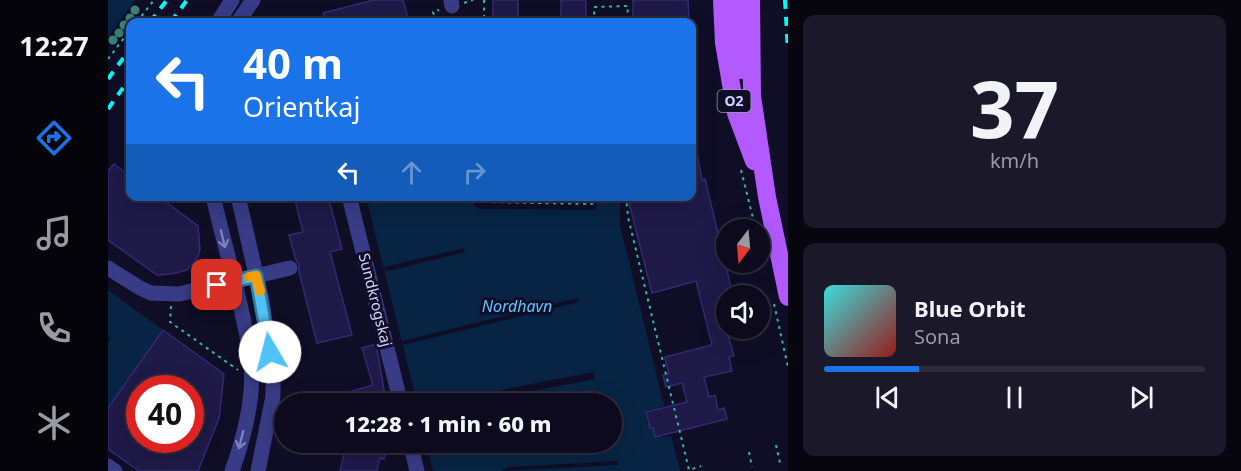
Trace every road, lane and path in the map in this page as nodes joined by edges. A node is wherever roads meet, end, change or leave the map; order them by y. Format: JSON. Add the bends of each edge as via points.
{"nodes":[{"id":1,"x":154,"y":0,"type":"edge"},
{"id":2,"x":232,"y":0,"type":"edge"},
{"id":3,"x":253,"y":0,"type":"edge"},
{"id":4,"x":484,"y":0,"type":"edge"},
{"id":5,"x":619,"y":0,"type":"edge"},
{"id":6,"x":722,"y":0,"type":"edge"},
{"id":7,"x":736,"y":0,"type":"edge"},
{"id":8,"x":751,"y":0,"type":"edge"},
{"id":9,"x":619,"y":6,"type":"junction"},
{"id":10,"x":139,"y":18,"type":"edge"},
{"id":11,"x":221,"y":18,"type":"edge"},
{"id":12,"x":241,"y":18,"type":"edge"},
{"id":13,"x":484,"y":18,"type":"edge"},
{"id":14,"x":594,"y":18,"type":"edge"},
{"id":15,"x":627,"y":18,"type":"edge"},
{"id":16,"x":126,"y":35,"type":"edge"},
{"id":17,"x":108,"y":59,"type":"edge"},
{"id":18,"x":752,"y":96,"type":"junction"},
{"id":19,"x":767,"y":196,"type":"junction"},
{"id":20,"x":214,"y":201,"type":"edge"},
{"id":21,"x":239,"y":201,"type":"edge"},
{"id":22,"x":350,"y":201,"type":"edge"},
{"id":23,"x":484,"y":201,"type":"edge"},
{"id":24,"x":592,"y":201,"type":"edge"},
{"id":25,"x":626,"y":201,"type":"edge"},
{"id":26,"x":108,"y":267,"type":"edge"},
{"id":27,"x":290,"y":268,"type":"dead end"},
{"id":28,"x":256,"y":276,"type":"junction"},
{"id":29,"x":234,"y":281,"type":"junction"},
{"id":30,"x":172,"y":294,"type":"junction"},
{"id":31,"x":788,"y":297,"type":"edge"},
{"id":32,"x":250,"y":378,"type":"junction"},
{"id":33,"x":398,"y":393,"type":"edge"},
{"id":34,"x":776,"y":445,"type":"dead end"},
{"id":35,"x":749,"y":452,"type":"dead end"},
{"id":36,"x":413,"y":453,"type":"edge"},
{"id":37,"x":780,"y":463,"type":"dead end"},
{"id":38,"x":108,"y":466,"type":"edge"},
{"id":39,"x":701,"y":466,"type":"dead end"},
{"id":40,"x":752,"y":467,"type":"dead end"},
{"id":41,"x":115,"y":471,"type":"edge"},
{"id":42,"x":232,"y":471,"type":"edge"},
{"id":43,"x":258,"y":471,"type":"edge"},
{"id":44,"x":417,"y":471,"type":"edge"}],
"edges":[{"from":1,"to":10,"type":"path"},
{"from":2,"to":11,"type":"street"},
{"from":3,"to":12,"type":"street"},
{"from":4,"to":13,"type":"path"},
{"from":5,"to":9,"type":"path"},
{"from":6,"to":19,"type":"main road","number":"O2","via":[[724,43],[736,113]]},
{"from":7,"to":18,"type":"main road","via":[[740,68]]},
{"from":8,"to":18,"type":"main road","number":"O2"},
{"from":9,"to":14,"type":"path","via":[[594,7]]},
{"from":9,"to":15,"type":"path","via":[[628,6]]},
{"from":16,"to":17,"type":"path"},
{"from":18,"to":19,"type":"main road","number":"O2"},
{"from":19,"to":31,"type":"main road","number":"O2"},
{"from":20,"to":29,"type":"street","one_way":true},
{"from":21,"to":28,"type":"street"},
{"from":22,"to":33,"type":"street","name":"Sundkrogskaj"},
{"from":23,"to":24,"type":"path"},
{"from":25,"to":39,"type":"path","via":[[689,470]]},
{"from":26,"to":30,"type":"street","via":[[140,288]]},
{"from":27,"to":28,"type":"street"},
{"from":28,"to":29,"type":"street"},
{"from":28,"to":43,"type":"street","via":[[273,375],[273,396]]},
{"from":29,"to":30,"type":"street"},
{"from":29,"to":32,"type":"street","via":[[250,355]]},
{"from":30,"to":32,"type":"path","via":[[170,322]]},
{"from":32,"to":42,"type":"street","one_way":true,"via":[[244,428]]},
{"from":34,"to":37,"type":"path"},
{"from":35,"to":40,"type":"path"},
{"from":36,"to":44,"type":"street"},
{"from":38,"to":41,"type":"street"}]}
